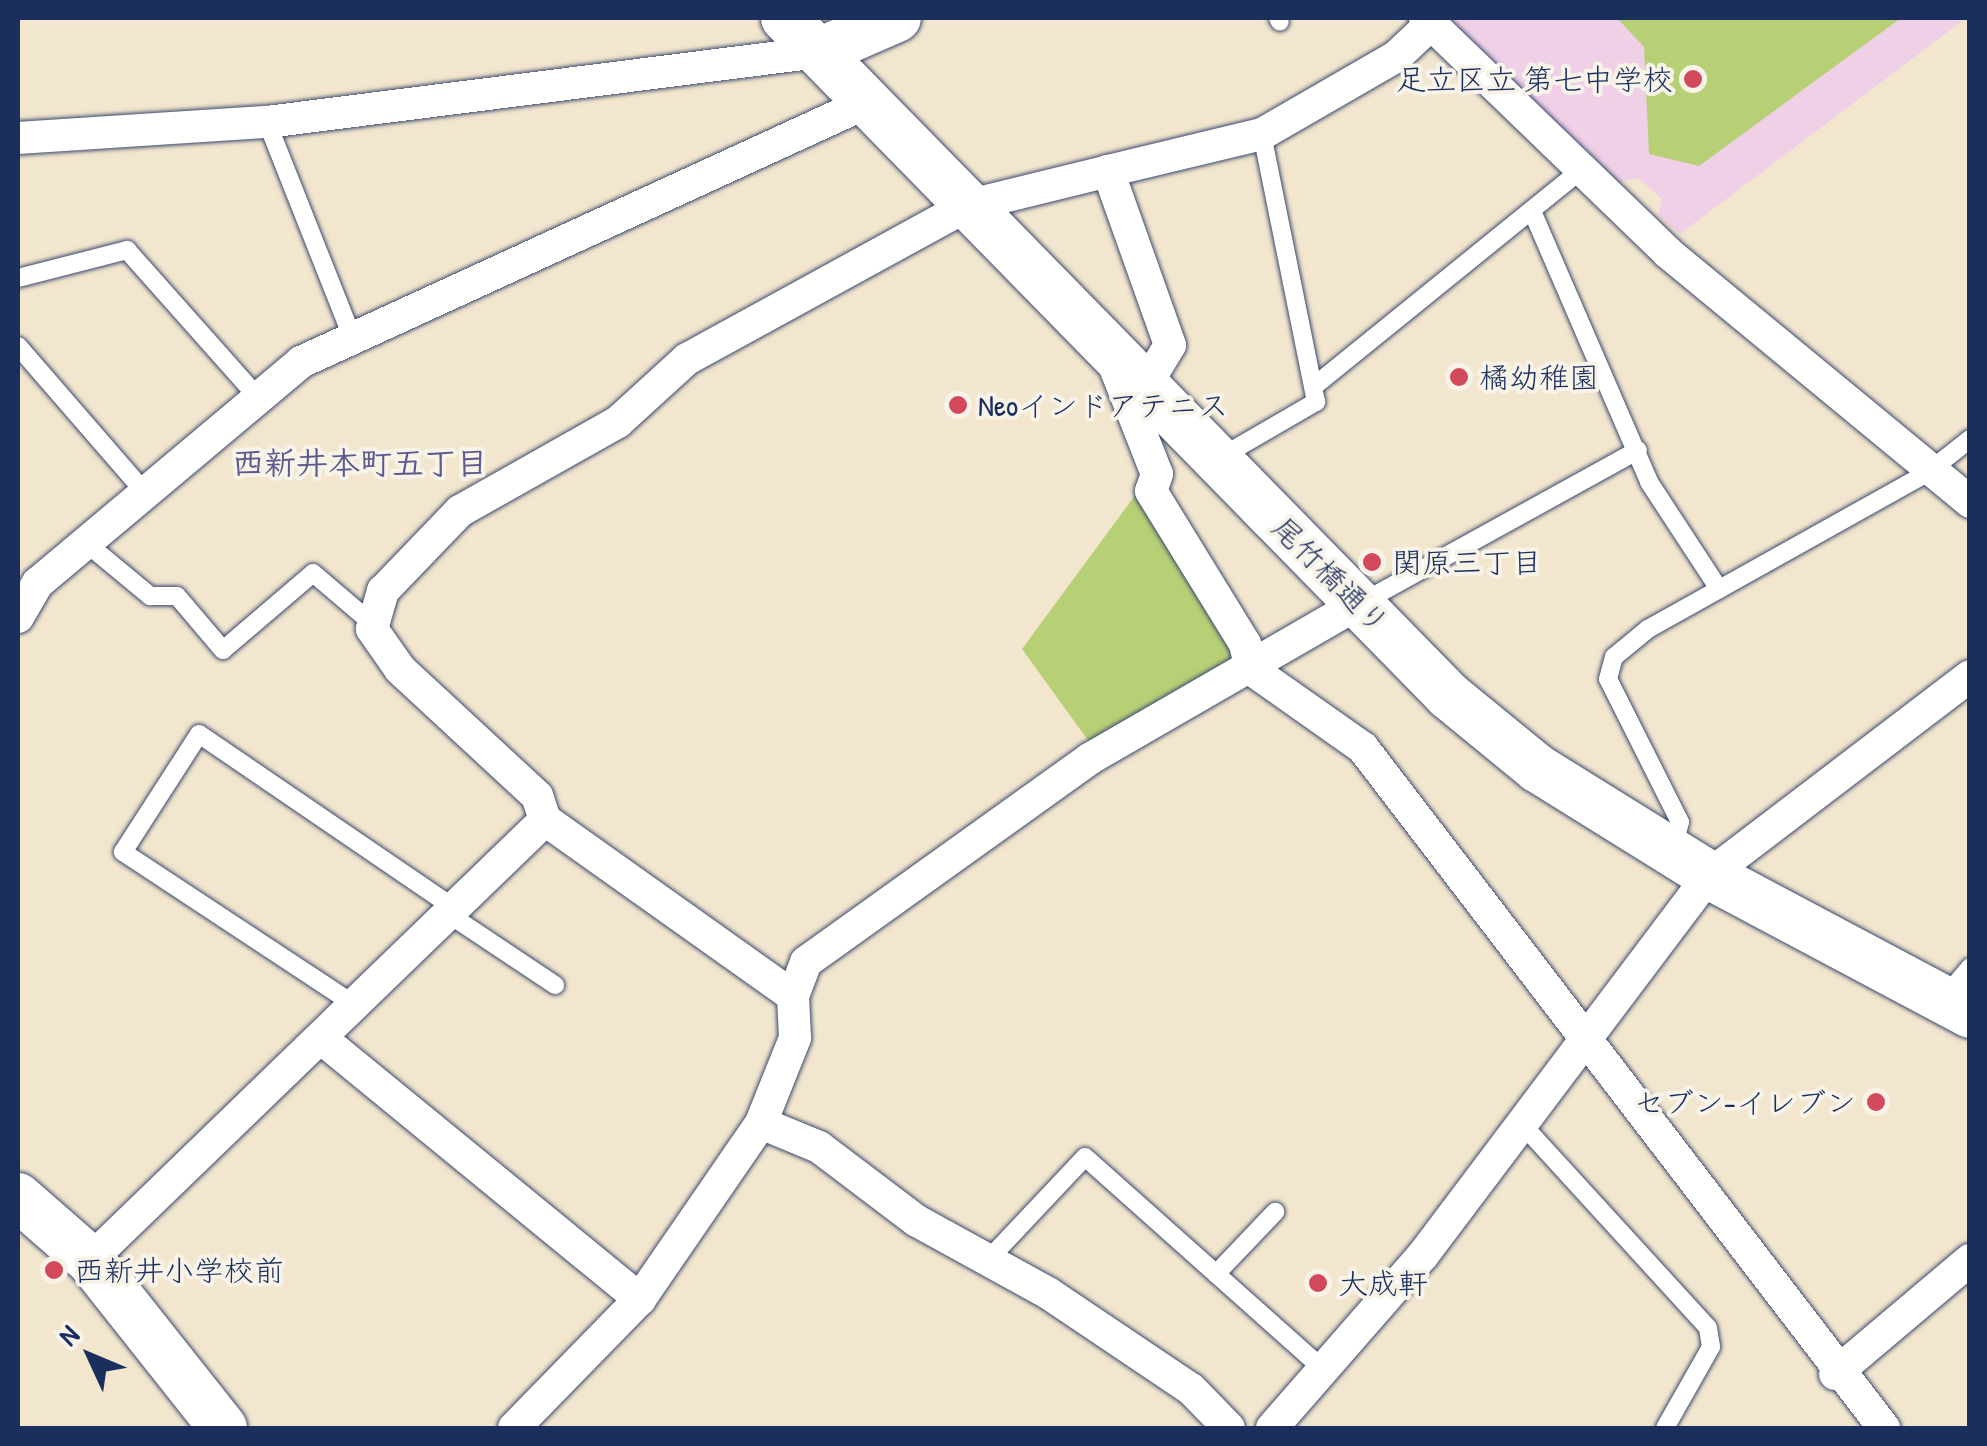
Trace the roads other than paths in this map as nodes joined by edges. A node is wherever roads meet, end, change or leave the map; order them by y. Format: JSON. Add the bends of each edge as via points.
{"nodes":[{"id":1,"x":785,"y":18,"type":"edge"},
{"id":2,"x":897,"y":18,"type":"edge"},
{"id":3,"x":1428,"y":21,"type":"edge"},
{"id":4,"x":819,"y":52,"type":"junction"},
{"id":5,"x":868,"y":102,"type":"junction"},
{"id":6,"x":268,"y":122,"type":"junction"},
{"id":7,"x":1262,"y":134,"type":"junction"},
{"id":8,"x":18,"y":138,"type":"edge"},
{"id":9,"x":1108,"y":171,"type":"junction"},
{"id":10,"x":1579,"y":172,"type":"junction"},
{"id":11,"x":966,"y":206,"type":"junction"},
{"id":12,"x":1532,"y":211,"type":"junction"},
{"id":13,"x":18,"y":278,"type":"edge"},
{"id":14,"x":352,"y":337,"type":"junction"},
{"id":15,"x":18,"y":346,"type":"edge"},
{"id":16,"x":1110,"y":354,"type":"junction"},
{"id":17,"x":1318,"y":383,"type":"junction"},
{"id":18,"x":1144,"y":388,"type":"junction"},
{"id":19,"x":255,"y":394,"type":"junction"},
{"id":20,"x":1970,"y":438,"type":"edge"},
{"id":21,"x":1638,"y":450,"type":"junction"},
{"id":22,"x":1216,"y":460,"type":"junction"},
{"id":23,"x":1927,"y":473,"type":"junction"},
{"id":24,"x":146,"y":494,"type":"junction"},
{"id":25,"x":1970,"y":502,"type":"edge"},
{"id":26,"x":85,"y":542,"type":"junction"},
{"id":27,"x":1719,"y":589,"type":"junction"},
{"id":28,"x":1360,"y":604,"type":"junction"},
{"id":29,"x":18,"y":618,"type":"edge"},
{"id":30,"x":368,"y":620,"type":"junction"},
{"id":31,"x":1251,"y":668,"type":"junction"},
{"id":32,"x":1970,"y":676,"type":"edge"},
{"id":33,"x":545,"y":820,"type":"junction"},
{"id":34,"x":1690,"y":864,"type":"junction"},
{"id":35,"x":450,"y":910,"type":"junction"},
{"id":36,"x":555,"y":985,"type":"dead end"},
{"id":37,"x":1960,"y":994,"type":"edge"},
{"id":38,"x":793,"y":996,"type":"junction"},
{"id":39,"x":355,"y":1005,"type":"junction"},
{"id":40,"x":322,"y":1038,"type":"junction"},
{"id":41,"x":1583,"y":1039,"type":"junction"},
{"id":42,"x":761,"y":1123,"type":"junction"},
{"id":43,"x":1521,"y":1123,"type":"junction"},
{"id":44,"x":18,"y":1197,"type":"edge"},
{"id":45,"x":1276,"y":1212,"type":"dead end"},
{"id":46,"x":90,"y":1260,"type":"junction"},
{"id":47,"x":988,"y":1260,"type":"junction"},
{"id":48,"x":1970,"y":1260,"type":"edge"},
{"id":49,"x":1216,"y":1274,"type":"junction"},
{"id":50,"x":640,"y":1299,"type":"junction"},
{"id":51,"x":1323,"y":1369,"type":"junction"},
{"id":52,"x":1835,"y":1374,"type":"junction"},
{"id":53,"x":223,"y":1428,"type":"edge"},
{"id":54,"x":514,"y":1428,"type":"edge"},
{"id":55,"x":1229,"y":1428,"type":"edge"},
{"id":56,"x":1272,"y":1428,"type":"edge"},
{"id":57,"x":1666,"y":1428,"type":"edge"},
{"id":58,"x":1884,"y":1428,"type":"edge"}],
"edges":[{"from":1,"to":4,"type":"main road","name":"尾竹橋通り"},
{"from":2,"to":4,"type":"main road"},
{"from":3,"to":7,"type":"street","via":[[1397,56]]},
{"from":3,"to":10,"type":"street"},
{"from":4,"to":5,"type":"main road","name":"尾竹橋通り"},
{"from":4,"to":6,"type":"street"},
{"from":5,"to":11,"type":"main road","name":"尾竹橋通り"},
{"from":5,"to":14,"type":"street"},
{"from":6,"to":8,"type":"street"},
{"from":6,"to":14,"type":"lane"},
{"from":7,"to":9,"type":"street"},
{"from":7,"to":17,"type":"lane"},
{"from":9,"to":11,"type":"street"},
{"from":9,"to":18,"type":"street","via":[[1170,346]]},
{"from":10,"to":12,"type":"lane"},
{"from":10,"to":23,"type":"street"},
{"from":11,"to":16,"type":"main road","name":"尾竹橋通り"},
{"from":11,"to":30,"type":"street","via":[[687,359],[618,422],[460,511],[383,592]]},
{"from":12,"to":17,"type":"lane"},
{"from":12,"to":21,"type":"lane"},
{"from":13,"to":19,"type":"lane","via":[[128,250]]},
{"from":14,"to":19,"type":"street"},
{"from":15,"to":24,"type":"lane"},
{"from":16,"to":18,"type":"main road","name":"尾竹橋通り"},
{"from":16,"to":31,"type":"street","via":[[1157,474],[1151,491],[1245,644]]},
{"from":17,"to":22,"type":"lane","via":[[1316,402]]},
{"from":18,"to":22,"type":"main road","name":"尾竹橋通り"},
{"from":19,"to":24,"type":"street"},
{"from":20,"to":23,"type":"lane"},
{"from":21,"to":27,"type":"lane"},
{"from":21,"to":28,"type":"lane"},
{"from":22,"to":28,"type":"main road","name":"尾竹橋通り"},
{"from":23,"to":25,"type":"street"},
{"from":23,"to":27,"type":"lane"},
{"from":24,"to":26,"type":"street"},
{"from":26,"to":29,"type":"street","via":[[38,583]]},
{"from":26,"to":30,"type":"lane","via":[[150,596],[177,596],[223,650],[313,573]]},
{"from":27,"to":34,"type":"lane","via":[[1648,629],[1614,657],[1608,679],[1680,822]]},
{"from":28,"to":31,"type":"street"},
{"from":28,"to":34,"type":"main road","name":"尾竹橋通り","via":[[1536,768]]},
{"from":30,"to":33,"type":"street","via":[[400,668],[537,796]]},
{"from":31,"to":38,"type":"street","via":[[1091,758],[806,962]]},
{"from":31,"to":41,"type":"street","via":[[1364,748]]},
{"from":32,"to":34,"type":"street"},
{"from":33,"to":35,"type":"street"},
{"from":33,"to":38,"type":"street"},
{"from":34,"to":37,"type":"main road","name":"尾竹橋通り"},
{"from":34,"to":41,"type":"street"},
{"from":35,"to":36,"type":"lane"},
{"from":35,"to":39,"type":"street"},
{"from":35,"to":39,"type":"lane","via":[[199,734],[123,852]]},
{"from":38,"to":42,"type":"street","via":[[795,1038]]},
{"from":39,"to":40,"type":"street"},
{"from":40,"to":46,"type":"street"},
{"from":40,"to":50,"type":"street"},
{"from":41,"to":43,"type":"street"},
{"from":41,"to":52,"type":"street"},
{"from":42,"to":47,"type":"street","via":[[819,1147],[917,1221]]},
{"from":42,"to":50,"type":"street"},
{"from":43,"to":51,"type":"street"},
{"from":43,"to":57,"type":"lane","via":[[1708,1328],[1710,1347]]},
{"from":44,"to":46,"type":"main road"},
{"from":45,"to":49,"type":"lane"},
{"from":46,"to":53,"type":"main road"},
{"from":47,"to":49,"type":"lane","via":[[1085,1157]]},
{"from":47,"to":55,"type":"street","via":[[1191,1389]]},
{"from":48,"to":52,"type":"street"},
{"from":49,"to":51,"type":"lane"},
{"from":50,"to":54,"type":"street"},
{"from":51,"to":56,"type":"street"},
{"from":52,"to":58,"type":"street"}]}
